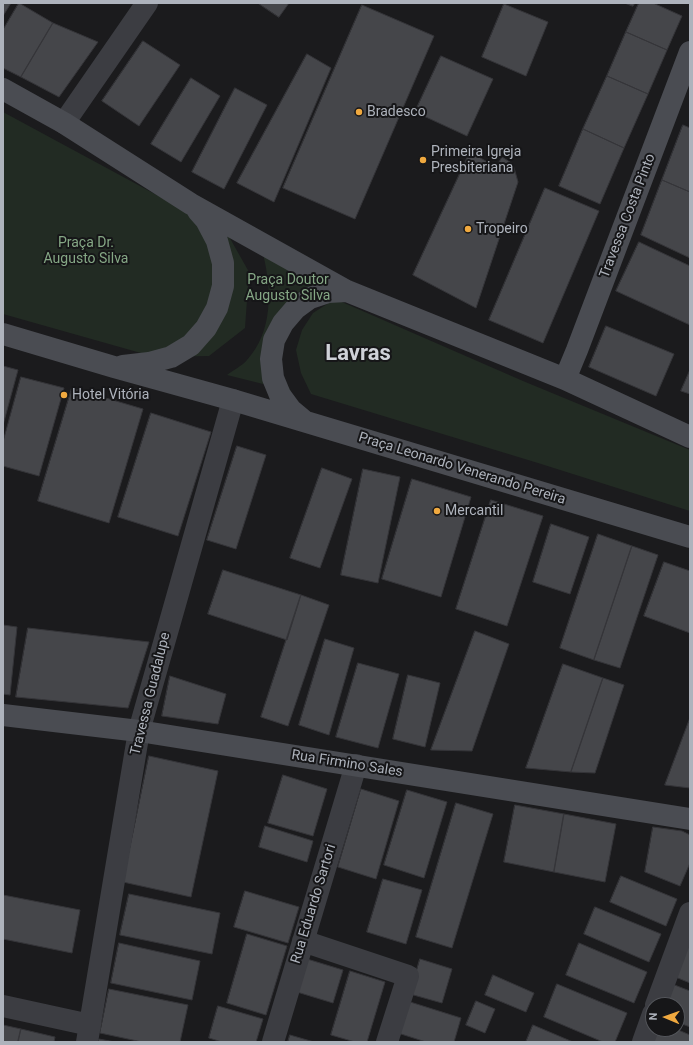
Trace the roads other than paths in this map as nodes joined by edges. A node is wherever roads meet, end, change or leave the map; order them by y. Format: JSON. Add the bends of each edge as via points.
{"nodes":[{"id":1,"x":146,"y":3,"type":"edge"},
{"id":2,"x":690,"y":52,"type":"edge"},
{"id":3,"x":3,"y":89,"type":"edge"},
{"id":4,"x":64,"y":124,"type":"junction"},
{"id":5,"x":191,"y":204,"type":"junction"},
{"id":6,"x":347,"y":292,"type":"junction"},
{"id":7,"x":3,"y":334,"type":"edge"},
{"id":8,"x":114,"y":367,"type":"junction"},
{"id":9,"x":565,"y":379,"type":"junction"},
{"id":10,"x":233,"y":400,"type":"junction"},
{"id":11,"x":306,"y":422,"type":"junction"},
{"id":12,"x":690,"y":437,"type":"edge"},
{"id":13,"x":690,"y":537,"type":"edge"},
{"id":14,"x":3,"y":715,"type":"edge"},
{"id":15,"x":139,"y":731,"type":"junction"},
{"id":16,"x":356,"y":765,"type":"junction"},
{"id":17,"x":690,"y":819,"type":"edge"},
{"id":18,"x":690,"y":913,"type":"edge"},
{"id":19,"x":303,"y":941,"type":"junction"},
{"id":20,"x":659,"y":997,"type":"edge"},
{"id":21,"x":3,"y":1006,"type":"edge"},
{"id":22,"x":89,"y":1033,"type":"edge"},
{"id":23,"x":273,"y":1042,"type":"edge"},
{"id":24,"x":387,"y":1042,"type":"edge"}],
"edges":[{"from":1,"to":4,"type":"street"},
{"from":2,"to":9,"type":"main road","name":"Travessa Costa Pinto"},
{"from":3,"to":4,"type":"main road"},
{"from":4,"to":5,"type":"main road"},
{"from":5,"to":6,"type":"main road"},
{"from":5,"to":8,"type":"main road","via":[[206,220],[217,241],[223,263],[223,286],[217,308],[206,328],[190,345],[171,356],[149,363]]},
{"from":6,"to":9,"type":"main road"},
{"from":6,"to":11,"type":"main road","via":[[328,292],[310,298],[295,309],[283,323],[274,340],[271,359],[273,378],[280,395],[291,410]]},
{"from":7,"to":8,"type":"main road"},
{"from":8,"to":10,"type":"main road"},
{"from":9,"to":12,"type":"main road"},
{"from":10,"to":11,"type":"main road","name":"Praça Leonardo Venerando Pereira"},
{"from":10,"to":15,"type":"street","name":"Travessa Guadalupe"},
{"from":11,"to":13,"type":"main road","name":"Praça Leonardo Venerando Pereira"},
{"from":14,"to":15,"type":"main road","name":"Rua Firmino Sales"},
{"from":15,"to":16,"type":"main road","name":"Rua Firmino Sales"},
{"from":15,"to":22,"type":"street","name":"Travessa Guadalupe"},
{"from":16,"to":17,"type":"main road","name":"Rua Firmino Sales"},
{"from":16,"to":19,"type":"street","name":"Rua Eduardo Sartori"},
{"from":18,"to":20,"type":"street"},
{"from":19,"to":23,"type":"street","name":"Rua Eduardo Sartori"},
{"from":19,"to":24,"type":"street","via":[[408,976]]},
{"from":21,"to":22,"type":"street"}]}
